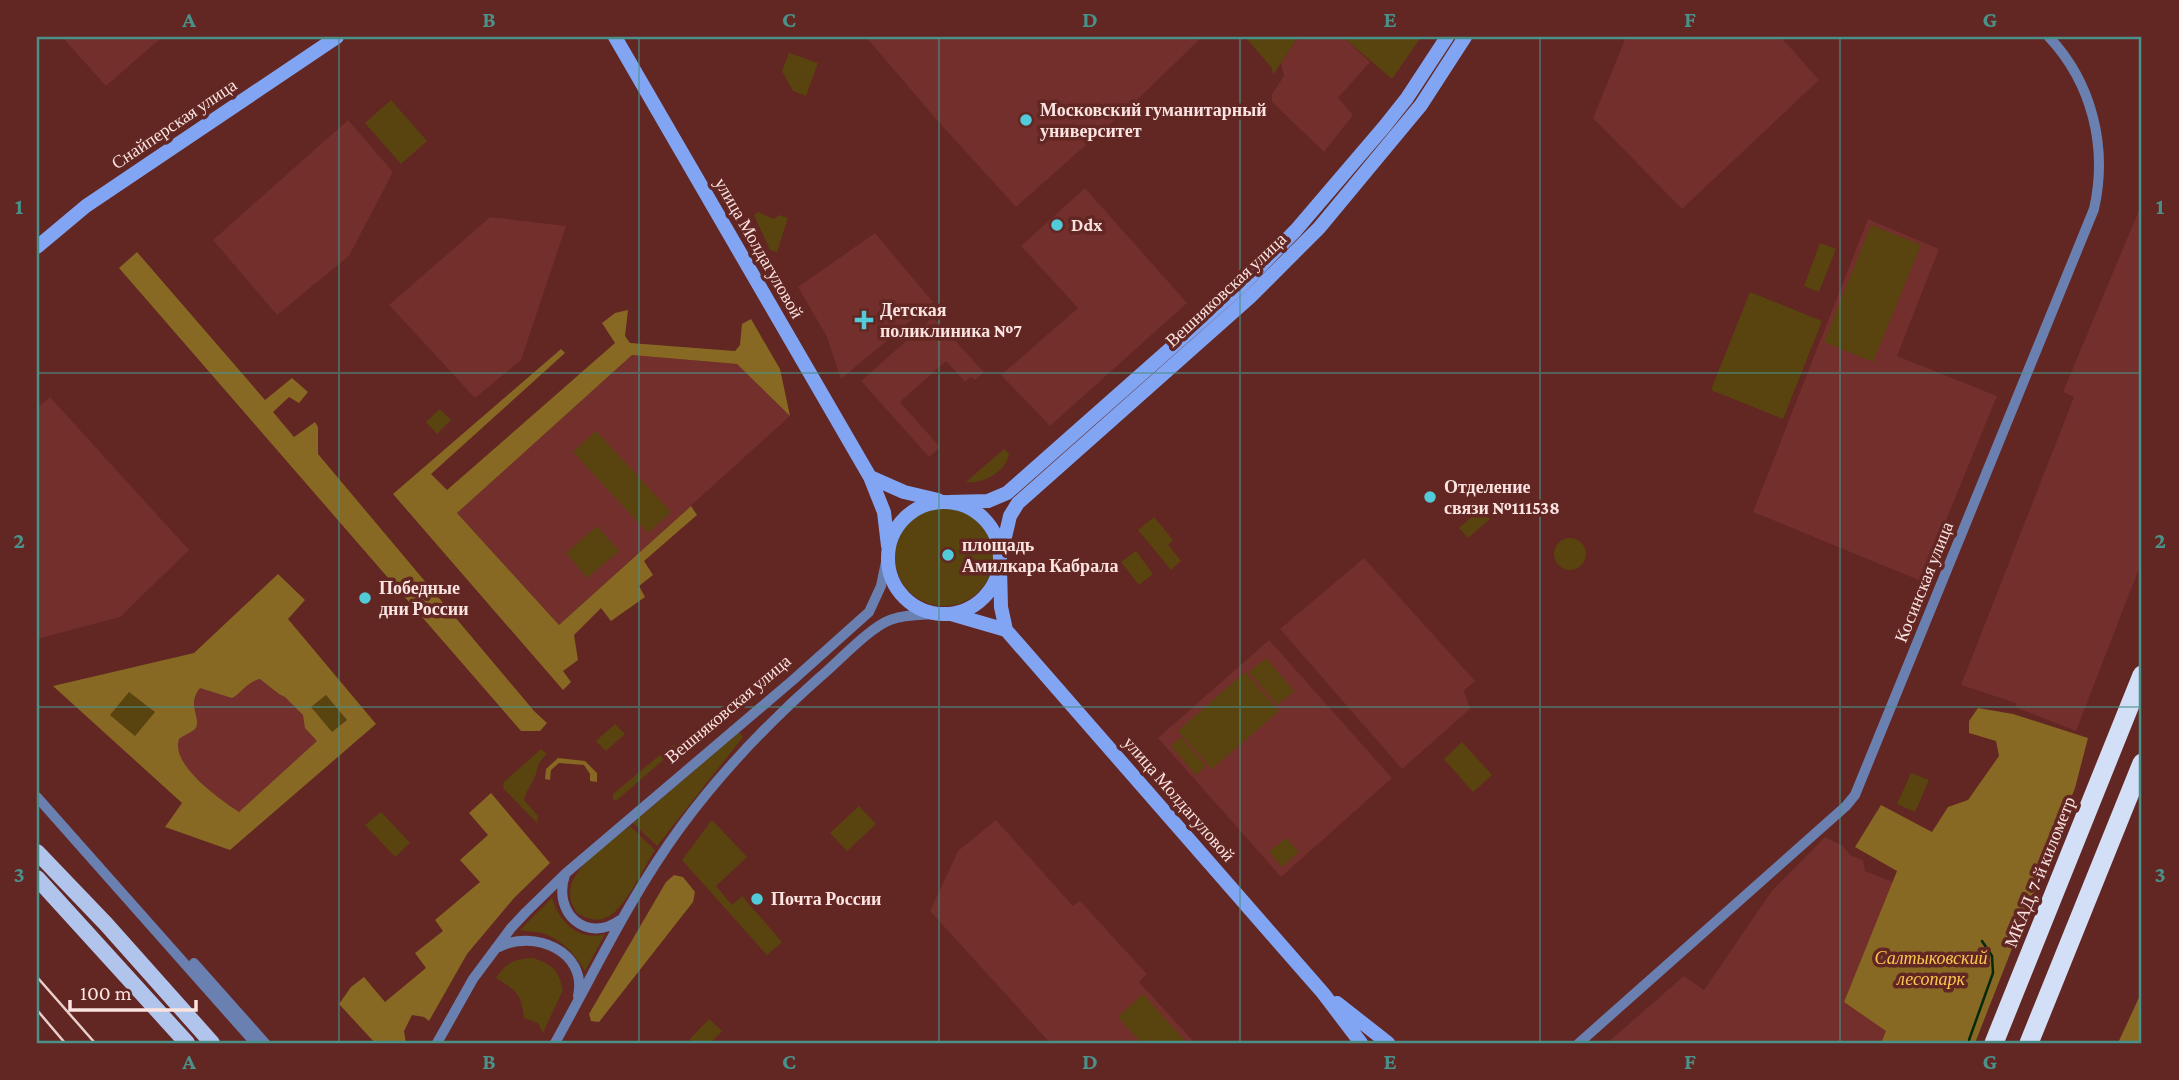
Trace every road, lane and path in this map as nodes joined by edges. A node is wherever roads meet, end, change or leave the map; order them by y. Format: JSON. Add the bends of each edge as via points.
{"nodes":[{"id":1,"x":337,"y":37,"type":"edge"},
{"id":2,"x":615,"y":37,"type":"edge"},
{"id":3,"x":1447,"y":37,"type":"edge"},
{"id":4,"x":1465,"y":37,"type":"edge"},
{"id":5,"x":2049,"y":37,"type":"edge"},
{"id":6,"x":37,"y":247,"type":"edge"},
{"id":7,"x":1268,"y":270,"type":"junction"},
{"id":8,"x":1216,"y":318,"type":"junction"},
{"id":9,"x":870,"y":478,"type":"junction"},
{"id":10,"x":945,"y":501,"type":"junction"},
{"id":11,"x":887,"y":551,"type":"junction"},
{"id":12,"x":1000,"y":560,"type":"junction"},
{"id":13,"x":943,"y":614,"type":"junction"},
{"id":14,"x":1006,"y":630,"type":"junction"},
{"id":15,"x":2142,"y":675,"type":"edge"},
{"id":16,"x":2141,"y":765,"type":"edge"},
{"id":17,"x":37,"y":797,"type":"edge"},
{"id":18,"x":37,"y":852,"type":"edge"},
{"id":19,"x":566,"y":873,"type":"junction"},
{"id":20,"x":37,"y":878,"type":"edge"},
{"id":21,"x":113,"y":882,"type":"junction"},
{"id":22,"x":626,"y":913,"type":"junction"},
{"id":23,"x":494,"y":950,"type":"junction"},
{"id":24,"x":569,"y":1018,"type":"junction"},
{"id":25,"x":1373,"y":1041,"type":"edge"},
{"id":26,"x":187,"y":1043,"type":"edge"},
{"id":27,"x":212,"y":1043,"type":"edge"},
{"id":28,"x":255,"y":1043,"type":"edge"},
{"id":29,"x":265,"y":1043,"type":"edge"},
{"id":30,"x":437,"y":1043,"type":"edge"},
{"id":31,"x":555,"y":1043,"type":"edge"},
{"id":32,"x":1578,"y":1043,"type":"edge"},
{"id":33,"x":1994,"y":1043,"type":"edge"},
{"id":34,"x":2029,"y":1043,"type":"edge"}],
"edges":[{"from":1,"to":6,"type":"main road","name":"Снайперская улица","via":[[86,206]]},
{"from":2,"to":9,"type":"main road","name":"улица Молдагуловой"},
{"from":3,"to":7,"type":"main road","name":"Вешняковская улица","via":[[1384,127]]},
{"from":4,"to":7,"type":"main road","name":"Вешняковская улица","via":[[1382,155],[1319,228]]},
{"from":5,"to":32,"type":"street","name":"Косинская улица","via":[[2073,68],[2094,120],[2099,165],[2094,209],[1855,795]]},
{"from":7,"to":8,"type":"main road","name":"Вешняковская улица"},
{"from":8,"to":10,"type":"main road","name":"Вешняковская улица","via":[[1007,493],[988,501]]},
{"from":8,"to":12,"type":"main road","name":"Вешняковская улица","via":[[1017,503]]},
{"from":9,"to":10,"type":"main road"},
{"from":9,"to":11,"type":"main road","name":"улица Молдагуловой","via":[[884,512]]},
{"from":10,"to":11,"type":"main road","via":[[916,508],[904,517]]},
{"from":10,"to":12,"type":"main road","via":[[977,512],[989,523]]},
{"from":11,"to":13,"type":"main road","via":[[889,574],[905,599],[921,610]]},
{"from":11,"to":19,"type":"street","name":"Вешняковская улица","via":[[881,586],[869,612]]},
{"from":12,"to":13,"type":"main road","via":[[985,597],[973,606]]},
{"from":12,"to":14,"type":"main road"},
{"from":13,"to":14,"type":"main road"},
{"from":13,"to":22,"type":"street","name":"Вешняковская улица","via":[[900,617],[880,625],[762,731],[680,829]]},
{"from":14,"to":25,"type":"main road","name":"улица Молдагуловой","via":[[1323,993]]},
{"from":15,"to":33,"type":"highway","name":"МКАД, 7-й километр"},
{"from":16,"to":34,"type":"highway"},
{"from":17,"to":21,"type":"street"},
{"from":18,"to":27,"type":"main road"},
{"from":19,"to":22,"type":"street","via":[[561,895],[573,919],[585,926],[609,927]]},
{"from":19,"to":23,"type":"street","name":"Вешняковская улица"},
{"from":20,"to":26,"type":"main road"},
{"from":21,"to":28,"type":"street"},
{"from":21,"to":29,"type":"street","via":[[130,893]]},
{"from":22,"to":24,"type":"street","name":"Вешняковская улица"},
{"from":23,"to":24,"type":"street","name":"Вешняковская улица","via":[[510,941],[534,940],[569,959],[580,981]]},
{"from":23,"to":30,"type":"street","name":"Вешняковская улица"},
{"from":24,"to":31,"type":"street","name":"Вешняковская улица"}]}
